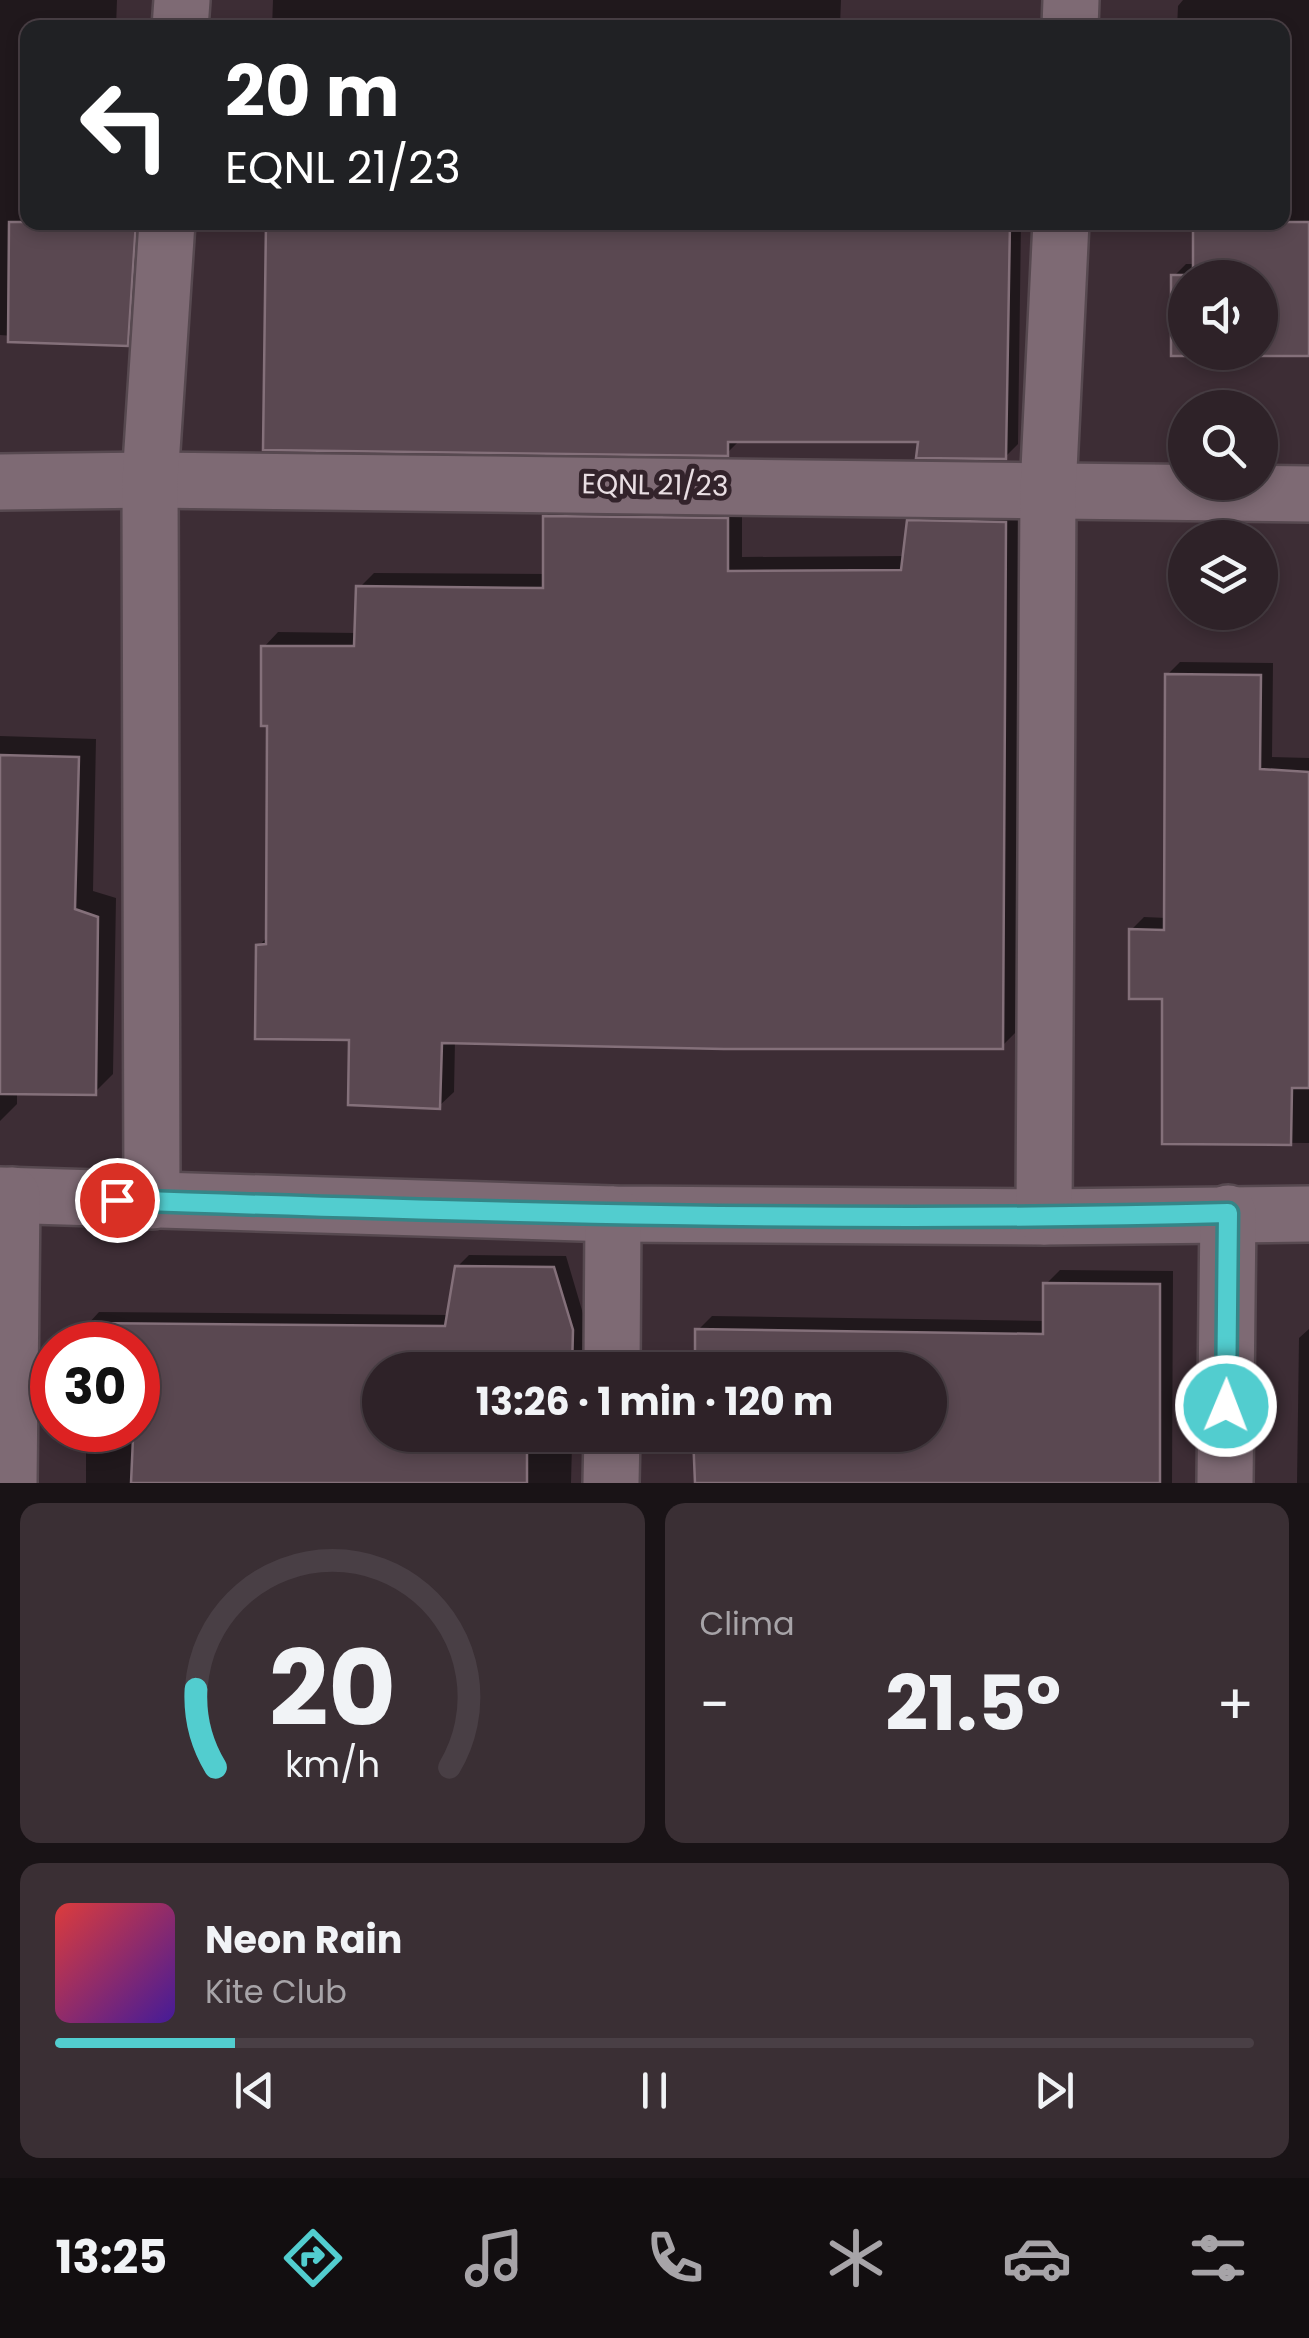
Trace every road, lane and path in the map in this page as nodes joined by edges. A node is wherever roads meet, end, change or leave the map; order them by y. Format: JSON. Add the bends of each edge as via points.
{"nodes":[{"id":1,"x":166,"y":230,"type":"edge"},
{"id":2,"x":1061,"y":230,"type":"edge"},
{"id":3,"x":150,"y":480,"type":"junction"},
{"id":4,"x":0,"y":482,"type":"edge"},
{"id":5,"x":1048,"y":490,"type":"junction"},
{"id":6,"x":1309,"y":494,"type":"edge"},
{"id":7,"x":6,"y":1195,"type":"edge"},
{"id":8,"x":152,"y":1201,"type":"junction"},
{"id":9,"x":1228,"y":1213,"type":"junction"},
{"id":10,"x":613,"y":1214,"type":"junction"},
{"id":11,"x":1309,"y":1214,"type":"edge"},
{"id":12,"x":1044,"y":1217,"type":"junction"},
{"id":13,"x":612,"y":1352,"type":"edge"},
{"id":14,"x":612,"y":1452,"type":"edge"},
{"id":15,"x":9,"y":1483,"type":"edge"},
{"id":16,"x":612,"y":1483,"type":"edge"},
{"id":17,"x":1225,"y":1483,"type":"edge"}],
"edges":[{"from":1,"to":3,"type":"street"},
{"from":2,"to":5,"type":"street"},
{"from":3,"to":4,"type":"street","name":"EQNL 21/23"},
{"from":3,"to":5,"type":"street","name":"EQNL 21/23"},
{"from":3,"to":8,"type":"street"},
{"from":5,"to":6,"type":"street","name":"EQNL 21/23"},
{"from":5,"to":12,"type":"street"},
{"from":7,"to":8,"type":"street"},
{"from":7,"to":15,"type":"street"},
{"from":8,"to":10,"type":"street"},
{"from":9,"to":11,"type":"street"},
{"from":9,"to":12,"type":"street"},
{"from":9,"to":17,"type":"street"},
{"from":10,"to":12,"type":"street"},
{"from":10,"to":13,"type":"street"},
{"from":14,"to":16,"type":"street"}]}
